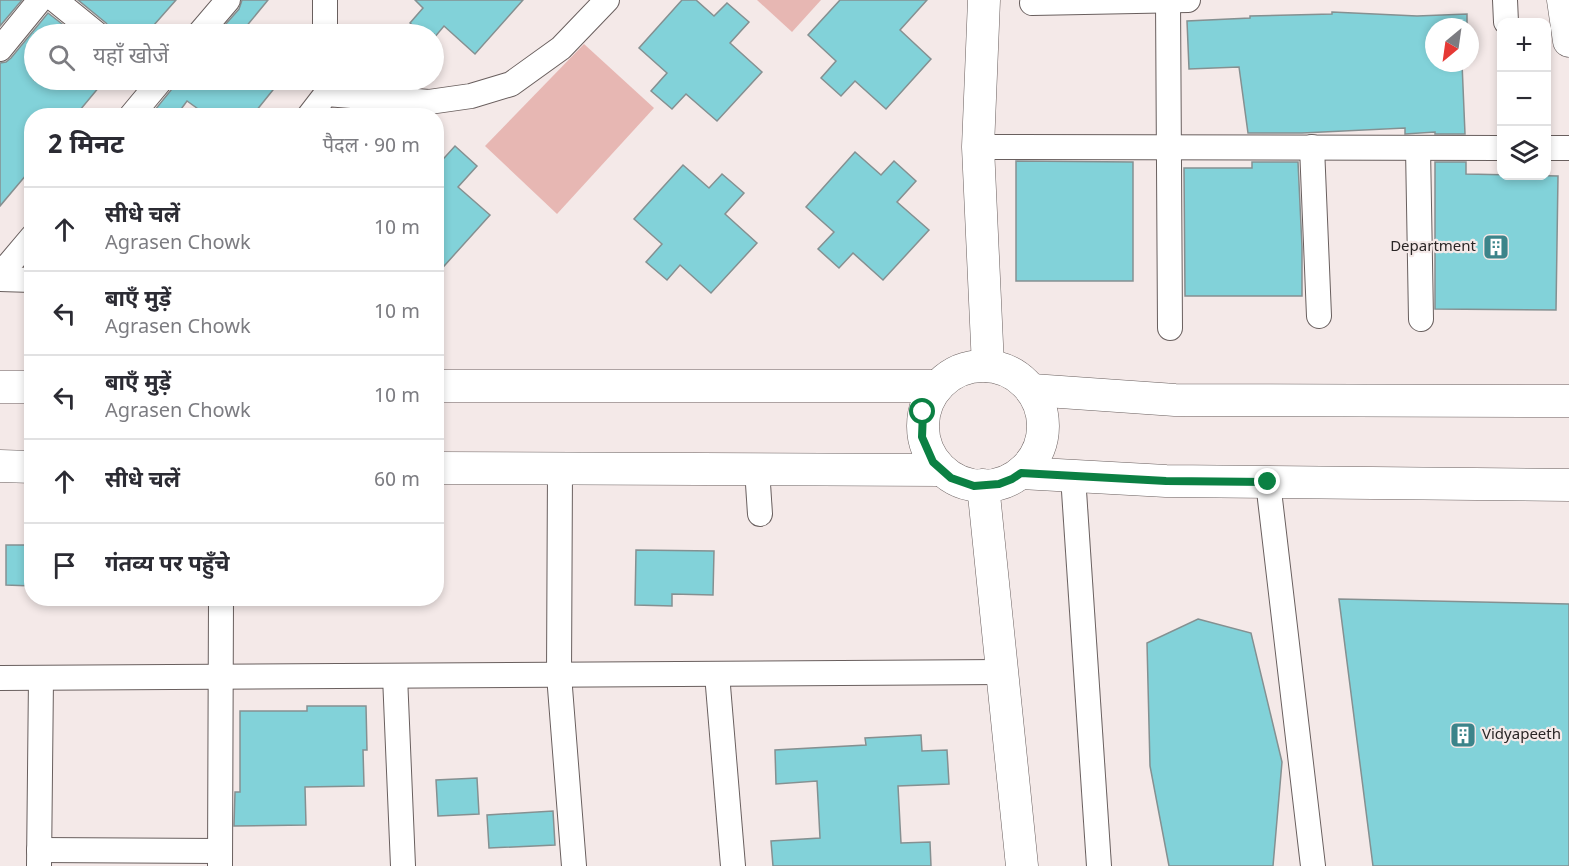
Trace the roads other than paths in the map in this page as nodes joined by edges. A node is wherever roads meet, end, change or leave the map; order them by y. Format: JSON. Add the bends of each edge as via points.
{"nodes":[{"id":1,"x":40,"y":0,"type":"edge"},
{"id":2,"x":55,"y":0,"type":"edge"},
{"id":3,"x":228,"y":0,"type":"edge"},
{"id":4,"x":325,"y":0,"type":"edge"},
{"id":5,"x":607,"y":0,"type":"edge"},
{"id":6,"x":984,"y":0,"type":"edge"},
{"id":7,"x":1174,"y":0,"type":"edge"},
{"id":8,"x":1505,"y":0,"type":"edge"},
{"id":9,"x":1563,"y":0,"type":"edge"},
{"id":10,"x":1032,"y":3,"type":"dead end"},
{"id":11,"x":1506,"y":18,"type":"edge"},
{"id":12,"x":84,"y":24,"type":"edge"},
{"id":13,"x":208,"y":24,"type":"edge"},
{"id":14,"x":325,"y":24,"type":"edge"},
{"id":15,"x":1569,"y":41,"type":"edge"},
{"id":16,"x":0,"y":49,"type":"edge"},
{"id":17,"x":150,"y":90,"type":"edge"},
{"id":18,"x":327,"y":96,"type":"edge"},
{"id":19,"x":137,"y":108,"type":"edge"},
{"id":20,"x":316,"y":108,"type":"edge"},
{"id":21,"x":978,"y":147,"type":"junction"},
{"id":22,"x":1312,"y":147,"type":"junction"},
{"id":23,"x":1169,"y":148,"type":"junction"},
{"id":24,"x":1418,"y":148,"type":"junction"},
{"id":25,"x":1497,"y":148,"type":"edge"},
{"id":26,"x":1551,"y":148,"type":"edge"},
{"id":27,"x":1569,"y":148,"type":"edge"},
{"id":28,"x":24,"y":247,"type":"edge"},
{"id":29,"x":0,"y":277,"type":"edge"},
{"id":30,"x":24,"y":279,"type":"edge"},
{"id":31,"x":1319,"y":316,"type":"dead end"},
{"id":32,"x":1421,"y":319,"type":"dead end"},
{"id":33,"x":1170,"y":328,"type":"dead end"},
{"id":34,"x":988,"y":366,"type":"junction"},
{"id":35,"x":444,"y":386,"type":"edge"},
{"id":36,"x":936,"y":386,"type":"junction"},
{"id":37,"x":0,"y":387,"type":"edge"},
{"id":38,"x":24,"y":387,"type":"edge"},
{"id":39,"x":1032,"y":390,"type":"junction"},
{"id":40,"x":1569,"y":400,"type":"edge"},
{"id":41,"x":0,"y":466,"type":"edge"},
{"id":42,"x":24,"y":467,"type":"edge"},
{"id":43,"x":444,"y":468,"type":"edge"},
{"id":44,"x":560,"y":469,"type":"junction"},
{"id":45,"x":757,"y":469,"type":"junction"},
{"id":46,"x":942,"y":470,"type":"junction"},
{"id":47,"x":1021,"y":473,"type":"junction"},
{"id":48,"x":1073,"y":476,"type":"junction"},
{"id":49,"x":1268,"y":482,"type":"junction"},
{"id":50,"x":1569,"y":485,"type":"edge"},
{"id":51,"x":983,"y":486,"type":"junction"},
{"id":52,"x":760,"y":514,"type":"dead end"},
{"id":53,"x":221,"y":606,"type":"edge"},
{"id":54,"x":1002,"y":672,"type":"junction"},
{"id":55,"x":717,"y":674,"type":"junction"},
{"id":56,"x":559,"y":675,"type":"junction"},
{"id":57,"x":395,"y":676,"type":"junction"},
{"id":58,"x":221,"y":677,"type":"junction"},
{"id":59,"x":0,"y":678,"type":"edge"},
{"id":60,"x":41,"y":678,"type":"junction"},
{"id":61,"x":39,"y":858,"type":"edge"},
{"id":62,"x":220,"y":858,"type":"edge"},
{"id":63,"x":404,"y":866,"type":"edge"},
{"id":64,"x":574,"y":866,"type":"edge"},
{"id":65,"x":733,"y":866,"type":"edge"},
{"id":66,"x":1022,"y":866,"type":"edge"},
{"id":67,"x":1099,"y":866,"type":"edge"},
{"id":68,"x":1313,"y":866,"type":"edge"}],
"edges":[{"from":1,"to":16,"type":"street"},
{"from":2,"to":12,"type":"street"},
{"from":3,"to":13,"type":"street"},
{"from":4,"to":14,"type":"street"},
{"from":5,"to":18,"type":"street","via":[[561,48],[511,84],[471,96],[429,102]]},
{"from":6,"to":21,"type":"street"},
{"from":7,"to":10,"type":"street"},
{"from":7,"to":23,"type":"street"},
{"from":8,"to":11,"type":"street"},
{"from":9,"to":15,"type":"street"},
{"from":17,"to":19,"type":"street"},
{"from":18,"to":20,"type":"street"},
{"from":21,"to":23,"type":"street"},
{"from":21,"to":34,"type":"street"},
{"from":22,"to":23,"type":"street"},
{"from":22,"to":24,"type":"street"},
{"from":22,"to":31,"type":"street"},
{"from":23,"to":33,"type":"street"},
{"from":24,"to":25,"type":"street"},
{"from":24,"to":32,"type":"street"},
{"from":26,"to":27,"type":"street"},
{"from":28,"to":29,"type":"street"},
{"from":29,"to":30,"type":"street"},
{"from":34,"to":36,"type":"street","via":[[957,371]]},
{"from":34,"to":39,"type":"street","via":[[1015,375]]},
{"from":35,"to":36,"type":"street"},
{"from":36,"to":46,"type":"street","via":[[923,412],[922,437],[933,462]]},
{"from":37,"to":38,"type":"street"},
{"from":39,"to":40,"type":"street","via":[[1175,400]]},
{"from":39,"to":47,"type":"street","via":[[1040,406],[1041,442]]},
{"from":41,"to":42,"type":"street"},
{"from":43,"to":44,"type":"street"},
{"from":44,"to":45,"type":"street"},
{"from":44,"to":56,"type":"street"},
{"from":45,"to":46,"type":"street"},
{"from":45,"to":52,"type":"street"},
{"from":46,"to":51,"type":"street","via":[[951,478]]},
{"from":47,"to":48,"type":"street"},
{"from":47,"to":51,"type":"street","via":[[999,484]]},
{"from":48,"to":49,"type":"street"},
{"from":48,"to":67,"type":"street"},
{"from":49,"to":50,"type":"street"},
{"from":49,"to":68,"type":"street"},
{"from":51,"to":54,"type":"street"},
{"from":53,"to":58,"type":"street"},
{"from":54,"to":55,"type":"street"},
{"from":54,"to":66,"type":"street"},
{"from":55,"to":56,"type":"street"},
{"from":55,"to":65,"type":"street"},
{"from":56,"to":57,"type":"street"},
{"from":56,"to":64,"type":"street"},
{"from":57,"to":58,"type":"street"},
{"from":57,"to":63,"type":"street"},
{"from":58,"to":60,"type":"street"},
{"from":58,"to":62,"type":"street"},
{"from":59,"to":60,"type":"street"},
{"from":60,"to":61,"type":"street"},
{"from":61,"to":62,"type":"street"}]}
